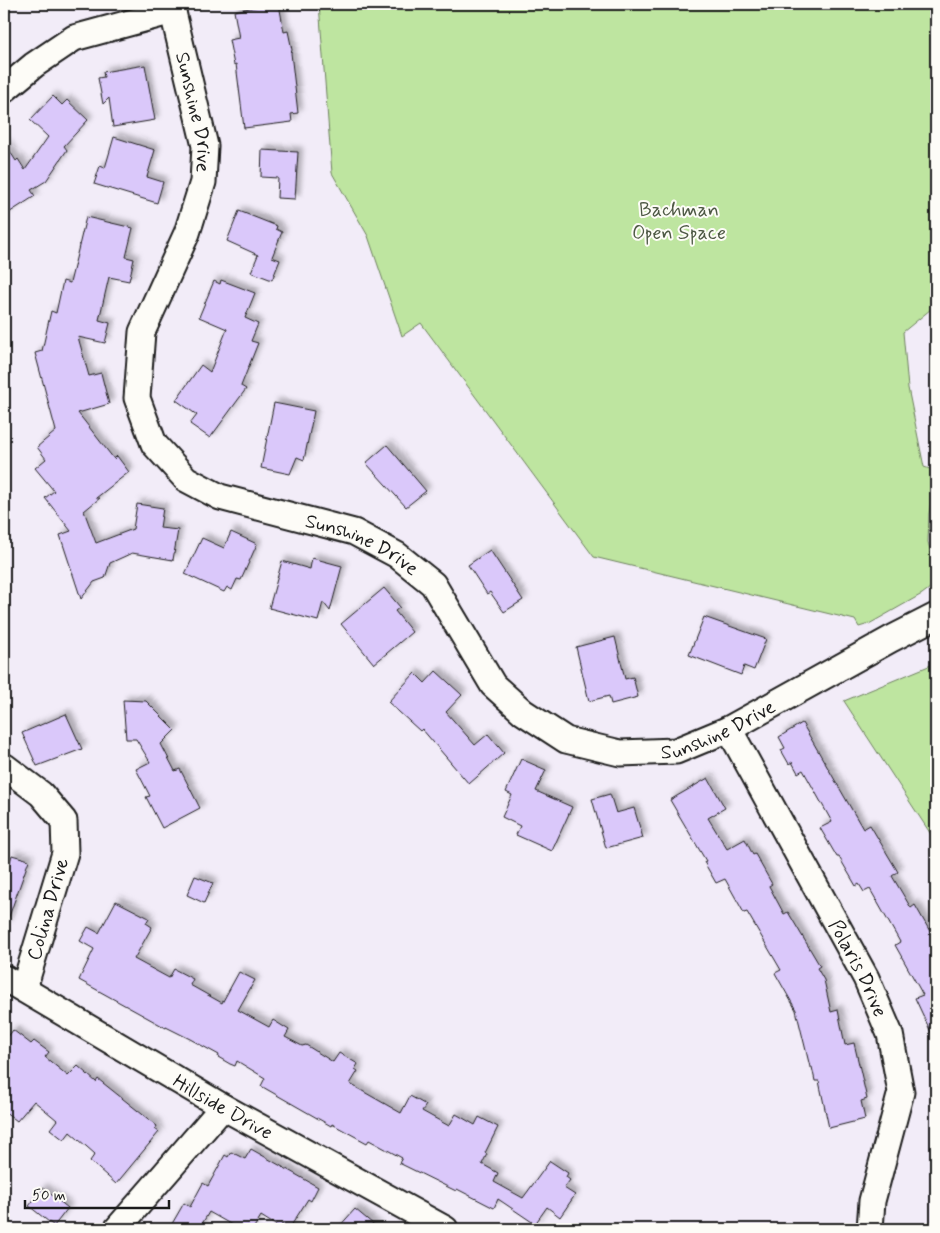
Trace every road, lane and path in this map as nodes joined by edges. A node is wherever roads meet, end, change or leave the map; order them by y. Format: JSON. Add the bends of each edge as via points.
{"nodes":[{"id":1,"x":172,"y":7,"type":"edge"},
{"id":2,"x":4,"y":90,"type":"edge"},
{"id":3,"x":936,"y":616,"type":"edge"},
{"id":4,"x":729,"y":730,"type":"junction"},
{"id":5,"x":4,"y":766,"type":"edge"},
{"id":6,"x":14,"y":983,"type":"edge"},
{"id":7,"x":223,"y":1107,"type":"junction"},
{"id":8,"x":117,"y":1229,"type":"edge"},
{"id":9,"x":445,"y":1229,"type":"edge"},
{"id":10,"x":870,"y":1229,"type":"edge"}],
"edges":[{"from":1,"to":2,"type":"street","via":[[74,38]]},
{"from":1,"to":4,"type":"street","name":"Sunshine Drive","via":[[205,146],[203,182],[187,233],[142,332],[137,398],[154,444],[186,479],[220,496],[354,532],[397,555],[433,584],[493,685],[523,712],[566,740],[620,753],[676,751]]},
{"from":3,"to":4,"type":"street","name":"Sunshine Drive"},
{"from":4,"to":10,"type":"street","name":"Polaris Drive","via":[[866,978],[890,1034],[901,1092],[872,1201]]},
{"from":5,"to":6,"type":"street","name":"Colina Drive","via":[[41,794],[64,821],[65,853]]},
{"from":6,"to":7,"type":"street","name":"Hillside Drive"},
{"from":7,"to":8,"type":"street"},
{"from":7,"to":9,"type":"street","name":"Hillside Drive"}]}
